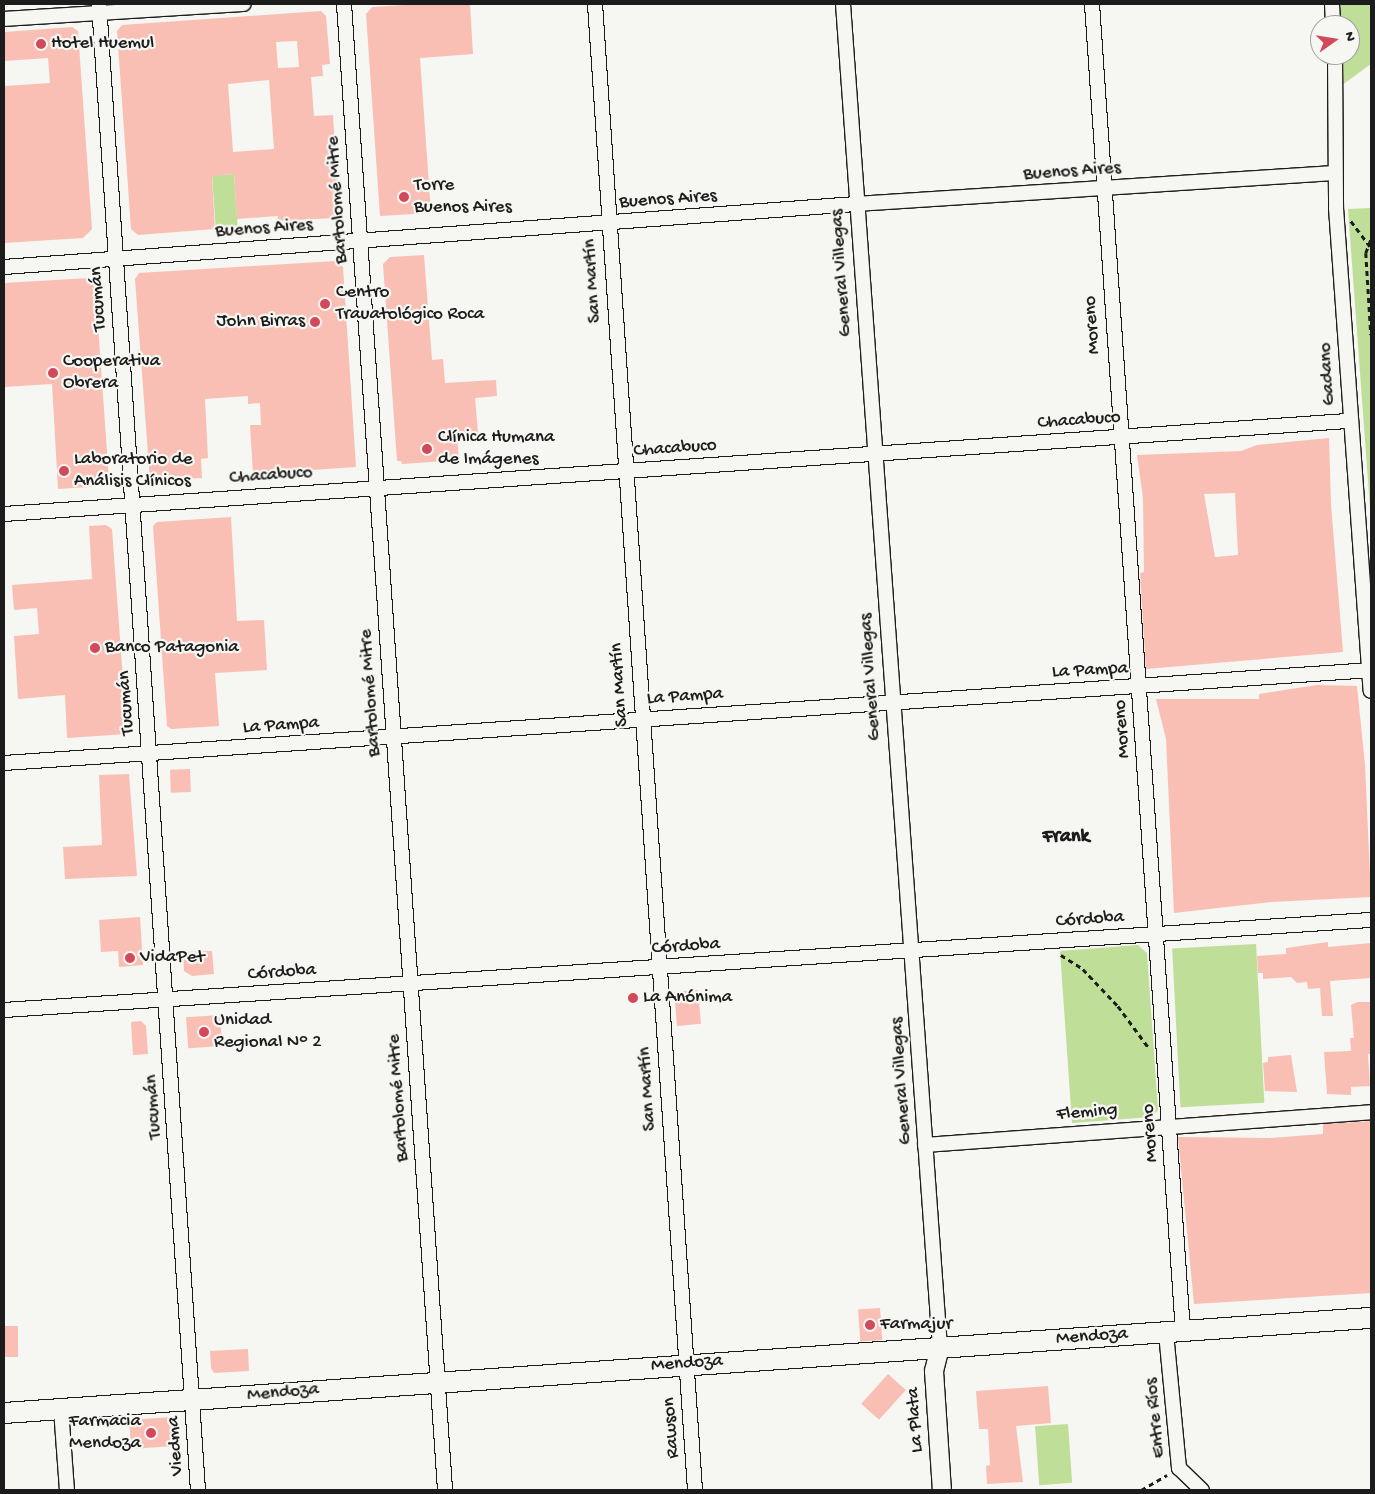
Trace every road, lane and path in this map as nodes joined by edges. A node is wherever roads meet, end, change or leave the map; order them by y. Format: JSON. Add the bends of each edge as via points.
{"nodes":[{"id":1,"x":244,"y":4,"type":"edge"},
{"id":2,"x":344,"y":4,"type":"edge"},
{"id":3,"x":594,"y":4,"type":"edge"},
{"id":4,"x":842,"y":4,"type":"edge"},
{"id":5,"x":1092,"y":4,"type":"edge"},
{"id":6,"x":99,"y":9,"type":"edge"},
{"id":7,"x":4,"y":19,"type":"edge"},
{"id":8,"x":1335,"y":65,"type":"edge"},
{"id":9,"x":1335,"y":173,"type":"junction"},
{"id":10,"x":1103,"y":189,"type":"junction"},
{"id":11,"x":855,"y":204,"type":"junction"},
{"id":12,"x":1346,"y":215,"type":"dead end"},
{"id":13,"x":608,"y":223,"type":"junction"},
{"id":14,"x":360,"y":240,"type":"junction"},
{"id":15,"x":1371,"y":240,"type":"edge"},
{"id":16,"x":1368,"y":243,"type":"junction"},
{"id":17,"x":1371,"y":248,"type":"edge"},
{"id":18,"x":116,"y":259,"type":"junction"},
{"id":19,"x":4,"y":267,"type":"edge"},
{"id":20,"x":1371,"y":335,"type":"edge"},
{"id":21,"x":1350,"y":421,"type":"junction"},
{"id":22,"x":1120,"y":437,"type":"junction"},
{"id":23,"x":875,"y":454,"type":"junction"},
{"id":24,"x":624,"y":472,"type":"junction"},
{"id":25,"x":376,"y":487,"type":"junction"},
{"id":26,"x":132,"y":504,"type":"junction"},
{"id":27,"x":4,"y":514,"type":"edge"},
{"id":28,"x":1370,"y":670,"type":"junction"},
{"id":29,"x":1138,"y":687,"type":"junction"},
{"id":30,"x":1371,"y":691,"type":"edge"},
{"id":31,"x":892,"y":701,"type":"junction"},
{"id":32,"x":642,"y":719,"type":"junction"},
{"id":33,"x":393,"y":737,"type":"junction"},
{"id":34,"x":149,"y":755,"type":"junction"},
{"id":35,"x":4,"y":763,"type":"edge"},
{"id":36,"x":1371,"y":920,"type":"edge"},
{"id":37,"x":1156,"y":934,"type":"junction"},
{"id":38,"x":911,"y":950,"type":"junction"},
{"id":39,"x":1061,"y":954,"type":"dead end"},
{"id":40,"x":658,"y":968,"type":"junction"},
{"id":41,"x":410,"y":983,"type":"junction"},
{"id":42,"x":165,"y":1000,"type":"junction"},
{"id":43,"x":4,"y":1010,"type":"edge"},
{"id":44,"x":1151,"y":1052,"type":"dead end"},
{"id":45,"x":1371,"y":1112,"type":"edge"},
{"id":46,"x":1169,"y":1125,"type":"junction"},
{"id":47,"x":925,"y":1145,"type":"junction"},
{"id":48,"x":1371,"y":1318,"type":"edge"},
{"id":49,"x":1175,"y":1332,"type":"junction"},
{"id":50,"x":940,"y":1347,"type":"junction"},
{"id":51,"x":686,"y":1364,"type":"junction"},
{"id":52,"x":437,"y":1380,"type":"junction"},
{"id":53,"x":192,"y":1400,"type":"junction"},
{"id":54,"x":61,"y":1409,"type":"junction"},
{"id":55,"x":4,"y":1413,"type":"edge"},
{"id":56,"x":1179,"y":1468,"type":"junction"},
{"id":57,"x":66,"y":1490,"type":"edge"},
{"id":58,"x":198,"y":1490,"type":"edge"},
{"id":59,"x":445,"y":1490,"type":"edge"},
{"id":60,"x":695,"y":1490,"type":"edge"},
{"id":61,"x":942,"y":1490,"type":"edge"},
{"id":62,"x":1141,"y":1490,"type":"edge"},
{"id":63,"x":1202,"y":1490,"type":"edge"}],
"edges":[{"from":1,"to":6,"type":"street"},
{"from":2,"to":14,"type":"street","name":"Bartolomé Mitre"},
{"from":3,"to":13,"type":"street","name":"San Martín"},
{"from":4,"to":11,"type":"street","name":"General Villegas"},
{"from":5,"to":10,"type":"street","name":"Moreno"},
{"from":6,"to":7,"type":"street"},
{"from":6,"to":18,"type":"street","name":"Tucumán"},
{"from":8,"to":9,"type":"street","name":"Gadano"},
{"from":9,"to":10,"type":"street","name":"Buenos Aires"},
{"from":9,"to":21,"type":"street","name":"Gadano"},
{"from":10,"to":11,"type":"street","name":"Buenos Aires"},
{"from":10,"to":22,"type":"street","name":"Moreno"},
{"from":11,"to":13,"type":"street","name":"Buenos Aires"},
{"from":11,"to":23,"type":"street","name":"General Villegas"},
{"from":12,"to":16,"type":"path"},
{"from":13,"to":14,"type":"street","name":"Buenos Aires"},
{"from":13,"to":24,"type":"street","name":"San Martín"},
{"from":14,"to":18,"type":"street","name":"Buenos Aires"},
{"from":14,"to":25,"type":"street","name":"Bartolomé Mitre"},
{"from":15,"to":16,"type":"path"},
{"from":16,"to":17,"type":"path"},
{"from":16,"to":20,"type":"path"},
{"from":18,"to":19,"type":"street","name":"Buenos Aires"},
{"from":18,"to":26,"type":"street","name":"Tucumán"},
{"from":21,"to":22,"type":"street","name":"Chacabuco"},
{"from":21,"to":28,"type":"street","name":"Gadano"},
{"from":22,"to":23,"type":"street","name":"Chacabuco"},
{"from":22,"to":29,"type":"street","name":"Moreno"},
{"from":23,"to":24,"type":"street","name":"Chacabuco"},
{"from":23,"to":31,"type":"street","name":"General Villegas"},
{"from":24,"to":25,"type":"street","name":"Chacabuco"},
{"from":24,"to":32,"type":"street","name":"San Martín"},
{"from":25,"to":26,"type":"street","name":"Chacabuco"},
{"from":25,"to":33,"type":"street","name":"Bartolomé Mitre"},
{"from":26,"to":27,"type":"street","name":"Chacabuco"},
{"from":26,"to":34,"type":"street","name":"Tucumán"},
{"from":28,"to":29,"type":"street","name":"La Pampa"},
{"from":28,"to":30,"type":"street","name":"Gadano"},
{"from":29,"to":31,"type":"street","name":"La Pampa"},
{"from":29,"to":37,"type":"street","name":"Moreno"},
{"from":31,"to":32,"type":"street","name":"La Pampa"},
{"from":31,"to":38,"type":"street","name":"General Villegas"},
{"from":32,"to":33,"type":"street","name":"La Pampa"},
{"from":32,"to":40,"type":"street","name":"San Martín"},
{"from":33,"to":34,"type":"street","name":"La Pampa"},
{"from":33,"to":41,"type":"street","name":"Bartolomé Mitre"},
{"from":34,"to":35,"type":"street","name":"La Pampa"},
{"from":34,"to":42,"type":"street","name":"Tucumán"},
{"from":36,"to":37,"type":"street","name":"Córdoba"},
{"from":37,"to":38,"type":"street","name":"Córdoba"},
{"from":37,"to":46,"type":"street","name":"Moreno"},
{"from":38,"to":40,"type":"street","name":"Córdoba"},
{"from":38,"to":47,"type":"street","name":"General Villegas"},
{"from":39,"to":44,"type":"path","via":[[1083,969],[1118,1006]]},
{"from":40,"to":41,"type":"street","name":"Córdoba"},
{"from":40,"to":51,"type":"street","name":"San Martín"},
{"from":41,"to":42,"type":"street","name":"Córdoba"},
{"from":41,"to":52,"type":"street","name":"Bartolomé Mitre"},
{"from":42,"to":43,"type":"street","name":"Córdoba"},
{"from":42,"to":53,"type":"street","name":"Tucumán"},
{"from":45,"to":46,"type":"street","name":"Fleming"},
{"from":46,"to":47,"type":"street","name":"Fleming"},
{"from":46,"to":49,"type":"street","name":"Moreno"},
{"from":47,"to":50,"type":"street","name":"General Villegas"},
{"from":48,"to":49,"type":"main road","name":"Mendoza"},
{"from":49,"to":50,"type":"main road","name":"Mendoza"},
{"from":49,"to":56,"type":"street","name":"Entre Ríos"},
{"from":50,"to":51,"type":"main road","name":"Mendoza"},
{"from":50,"to":61,"type":"street","name":"La Plata","via":[[934,1371]]},
{"from":51,"to":52,"type":"main road","name":"Mendoza"},
{"from":51,"to":60,"type":"street","name":"Rawson"},
{"from":52,"to":53,"type":"main road","name":"Mendoza"},
{"from":52,"to":59,"type":"street","name":"Bartolomé Mitre"},
{"from":53,"to":54,"type":"main road","name":"Mendoza"},
{"from":53,"to":58,"type":"street","name":"Viedma"},
{"from":54,"to":55,"type":"main road","name":"Mendoza"},
{"from":54,"to":57,"type":"street"},
{"from":56,"to":62,"type":"path"},
{"from":56,"to":63,"type":"street","name":"Entre Ríos"}]}
